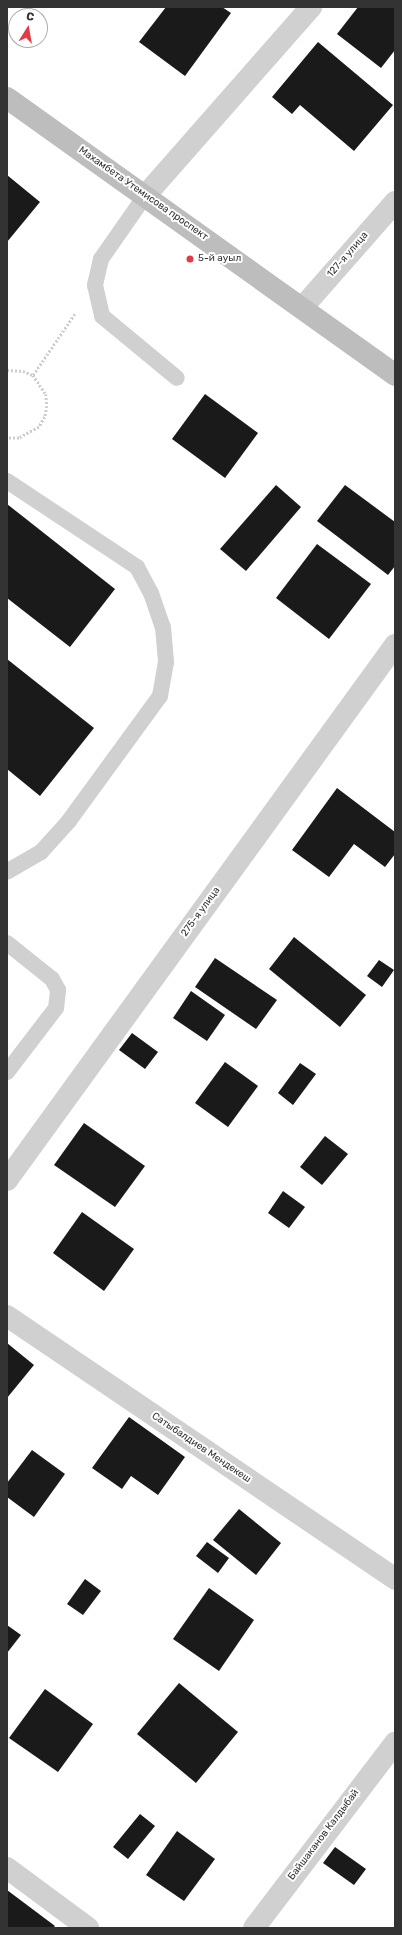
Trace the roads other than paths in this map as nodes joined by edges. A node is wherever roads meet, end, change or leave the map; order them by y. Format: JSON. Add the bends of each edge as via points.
{"nodes":[{"id":1,"x":311,"y":7,"type":"edge"},
{"id":2,"x":7,"y":98,"type":"edge"},
{"id":3,"x":145,"y":196,"type":"junction"},
{"id":4,"x":395,"y":202,"type":"edge"},
{"id":5,"x":302,"y":308,"type":"junction"},
{"id":6,"x":395,"y":375,"type":"edge"},
{"id":7,"x":177,"y":378,"type":"dead end"},
{"id":8,"x":7,"y":481,"type":"edge"},
{"id":9,"x":395,"y":645,"type":"edge"},
{"id":10,"x":7,"y":872,"type":"edge"},
{"id":11,"x":7,"y":942,"type":"edge"},
{"id":12,"x":7,"y":1072,"type":"edge"},
{"id":13,"x":7,"y":1180,"type":"edge"},
{"id":14,"x":7,"y":1316,"type":"edge"},
{"id":15,"x":395,"y":1579,"type":"edge"},
{"id":16,"x":395,"y":1743,"type":"edge"},
{"id":17,"x":7,"y":1868,"type":"edge"},
{"id":18,"x":88,"y":1928,"type":"edge"},
{"id":19,"x":254,"y":1928,"type":"edge"}],
"edges":[{"from":1,"to":3,"type":"street"},
{"from":2,"to":3,"type":"street","name":"Махамбета Утемисова проспект"},
{"from":3,"to":5,"type":"street","name":"Махамбета Утемисова проспект"},
{"from":3,"to":7,"type":"lane","via":[[101,259],[95,286],[102,316]]},
{"from":4,"to":5,"type":"street","name":"127-я улица"},
{"from":5,"to":6,"type":"street","name":"Махамбета Утемисова проспект"},
{"from":8,"to":10,"type":"lane","via":[[137,567],[151,593],[164,627],[166,662],[160,696],[69,821],[41,852]]},
{"from":9,"to":13,"type":"street","name":"275-я улица"},
{"from":11,"to":12,"type":"lane","via":[[52,979],[58,990],[56,1008]]},
{"from":14,"to":15,"type":"street","name":"Сатыбалдиев Мендекеш"},
{"from":16,"to":19,"type":"street","name":"Байшаканов Калдыбай"},
{"from":17,"to":18,"type":"street"}]}
